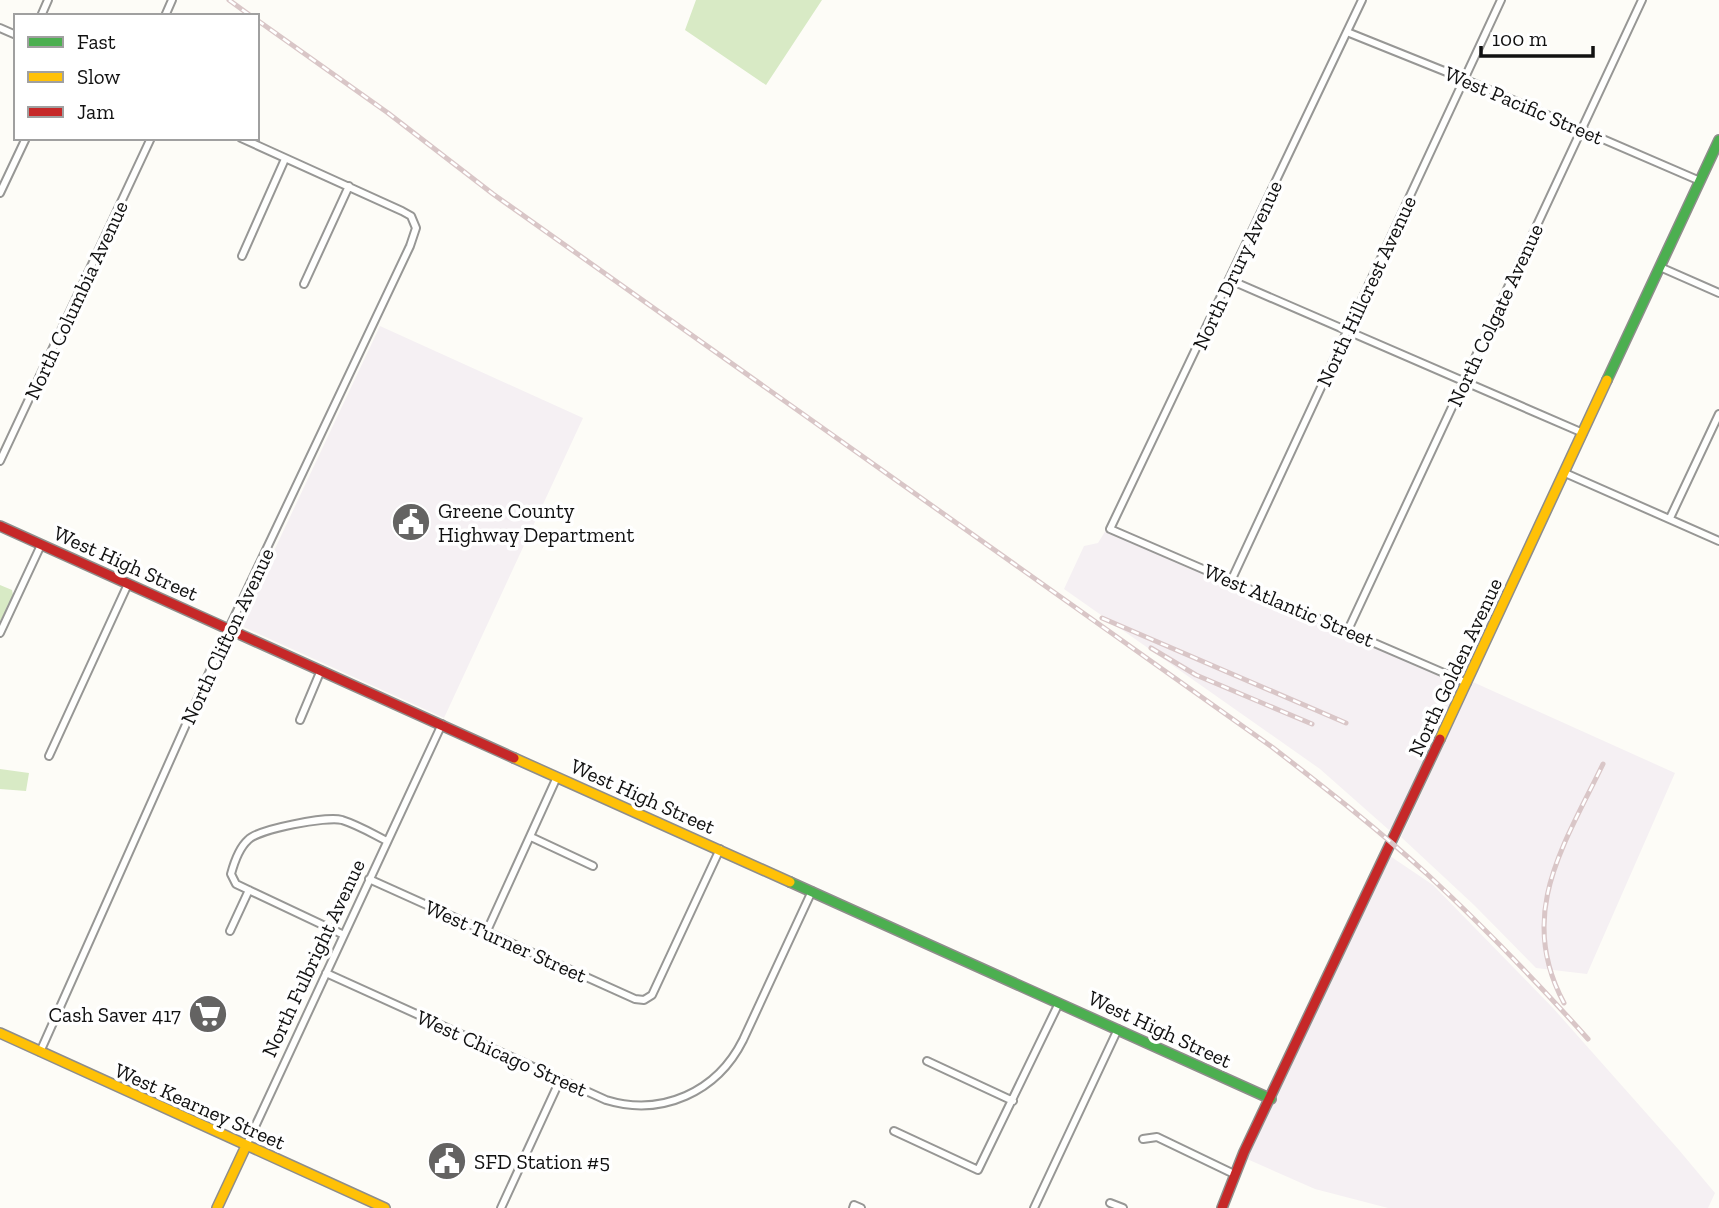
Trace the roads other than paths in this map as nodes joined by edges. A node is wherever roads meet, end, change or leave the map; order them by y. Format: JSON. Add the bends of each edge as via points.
{"nodes":[{"id":1,"x":1362,"y":0,"type":"edge"},
{"id":2,"x":1502,"y":0,"type":"edge"},
{"id":3,"x":1642,"y":0,"type":"edge"},
{"id":4,"x":1347,"y":32,"type":"junction"},
{"id":5,"x":1464,"y":79,"type":"junction"},
{"id":6,"x":1581,"y":129,"type":"junction"},
{"id":7,"x":25,"y":140,"type":"edge"},
{"id":8,"x":150,"y":140,"type":"edge"},
{"id":9,"x":245,"y":140,"type":"edge"},
{"id":10,"x":1719,"y":140,"type":"edge"},
{"id":11,"x":285,"y":159,"type":"junction"},
{"id":12,"x":1700,"y":181,"type":"junction"},
{"id":13,"x":349,"y":186,"type":"junction"},
{"id":14,"x":0,"y":193,"type":"edge"},
{"id":15,"x":242,"y":256,"type":"dead end"},
{"id":16,"x":1660,"y":267,"type":"junction"},
{"id":17,"x":1230,"y":280,"type":"junction"},
{"id":18,"x":304,"y":285,"type":"dead end"},
{"id":19,"x":1719,"y":293,"type":"edge"},
{"id":20,"x":1348,"y":331,"type":"junction"},
{"id":21,"x":1465,"y":381,"type":"junction"},
{"id":22,"x":1719,"y":414,"type":"edge"},
{"id":23,"x":1583,"y":433,"type":"junction"},
{"id":24,"x":0,"y":461,"type":"edge"},
{"id":25,"x":1565,"y":473,"type":"junction"},
{"id":26,"x":1670,"y":518,"type":"junction"},
{"id":27,"x":0,"y":526,"type":"edge"},
{"id":28,"x":1110,"y":529,"type":"joint"},
{"id":29,"x":1719,"y":541,"type":"edge"},
{"id":30,"x":41,"y":545,"type":"junction"},
{"id":31,"x":1231,"y":581,"type":"junction"},
{"id":32,"x":128,"y":584,"type":"junction"},
{"id":33,"x":229,"y":628,"type":"junction"},
{"id":34,"x":1348,"y":630,"type":"junction"},
{"id":35,"x":0,"y":633,"type":"edge"},
{"id":36,"x":321,"y":670,"type":"junction"},
{"id":37,"x":1466,"y":682,"type":"junction"},
{"id":38,"x":300,"y":720,"type":"dead end"},
{"id":39,"x":442,"y":724,"type":"junction"},
{"id":40,"x":49,"y":756,"type":"dead end"},
{"id":41,"x":557,"y":776,"type":"junction"},
{"id":42,"x":531,"y":837,"type":"junction"},
{"id":43,"x":387,"y":841,"type":"junction"},
{"id":44,"x":720,"y":849,"type":"junction"},
{"id":45,"x":593,"y":866,"type":"dead end"},
{"id":46,"x":369,"y":879,"type":"junction"},
{"id":47,"x":249,"y":890,"type":"junction"},
{"id":48,"x":812,"y":891,"type":"junction"},
{"id":49,"x":230,"y":931,"type":"dead end"},
{"id":50,"x":486,"y":933,"type":"junction"},
{"id":51,"x":344,"y":935,"type":"junction"},
{"id":52,"x":326,"y":973,"type":"junction"},
{"id":53,"x":1059,"y":1003,"type":"junction"},
{"id":54,"x":1118,"y":1029,"type":"junction"},
{"id":55,"x":0,"y":1033,"type":"edge"},
{"id":56,"x":40,"y":1052,"type":"junction"},
{"id":57,"x":927,"y":1061,"type":"dead end"},
{"id":58,"x":560,"y":1080,"type":"junction"},
{"id":59,"x":1271,"y":1099,"type":"junction"},
{"id":60,"x":1013,"y":1101,"type":"junction"},
{"id":61,"x":894,"y":1131,"type":"dead end"},
{"id":62,"x":1143,"y":1139,"type":"dead end"},
{"id":63,"x":246,"y":1146,"type":"junction"},
{"id":64,"x":1234,"y":1174,"type":"junction"},
{"id":65,"x":1110,"y":1203,"type":"dead end"},
{"id":66,"x":218,"y":1208,"type":"edge"},
{"id":67,"x":385,"y":1208,"type":"edge"},
{"id":68,"x":501,"y":1208,"type":"edge"},
{"id":69,"x":853,"y":1208,"type":"edge"},
{"id":70,"x":861,"y":1208,"type":"edge"},
{"id":71,"x":1034,"y":1208,"type":"edge"},
{"id":72,"x":1123,"y":1208,"type":"edge"},
{"id":73,"x":1222,"y":1208,"type":"edge"}],
"edges":[{"from":1,"to":4,"type":"street","name":"North Drury Avenue"},
{"from":2,"to":5,"type":"street","name":"North Hillcrest Avenue"},
{"from":3,"to":6,"type":"street","name":"North Colgate Avenue"},
{"from":4,"to":5,"type":"street","name":"West Pacific Street"},
{"from":4,"to":17,"type":"street","name":"North Drury Avenue"},
{"from":5,"to":6,"type":"street","name":"West Pacific Street"},
{"from":5,"to":20,"type":"street","name":"North Hillcrest Avenue"},
{"from":6,"to":12,"type":"street","name":"West Pacific Street"},
{"from":6,"to":21,"type":"street","name":"North Colgate Avenue"},
{"from":7,"to":14,"type":"street"},
{"from":8,"to":24,"type":"street","name":"North Columbia Avenue"},
{"from":9,"to":11,"type":"street"},
{"from":10,"to":12,"type":"street","name":"North Golden Avenue"},
{"from":11,"to":13,"type":"street"},
{"from":11,"to":15,"type":"street"},
{"from":12,"to":16,"type":"street","name":"North Golden Avenue"},
{"from":13,"to":18,"type":"street"},
{"from":13,"to":33,"type":"street","name":"North Clifton Avenue","via":[[411,216],[416,228]]},
{"from":16,"to":19,"type":"street"},
{"from":16,"to":23,"type":"street","name":"North Golden Avenue"},
{"from":17,"to":20,"type":"street"},
{"from":17,"to":28,"type":"street","name":"North Drury Avenue"},
{"from":20,"to":21,"type":"street"},
{"from":20,"to":31,"type":"street","name":"North Hillcrest Avenue"},
{"from":21,"to":23,"type":"street"},
{"from":21,"to":34,"type":"street","name":"North Colgate Avenue"},
{"from":22,"to":26,"type":"street"},
{"from":23,"to":25,"type":"street","name":"North Golden Avenue"},
{"from":25,"to":26,"type":"street"},
{"from":25,"to":37,"type":"street","name":"North Golden Avenue"},
{"from":26,"to":29,"type":"street"},
{"from":27,"to":30,"type":"street","name":"West High Street"},
{"from":28,"to":31,"type":"street","name":"West Atlantic Street"},
{"from":30,"to":32,"type":"street","name":"West High Street"},
{"from":30,"to":35,"type":"street"},
{"from":31,"to":34,"type":"street","name":"West Atlantic Street"},
{"from":32,"to":33,"type":"street","name":"West High Street"},
{"from":32,"to":40,"type":"street"},
{"from":33,"to":36,"type":"street","name":"West High Street"},
{"from":33,"to":56,"type":"street","name":"North Clifton Avenue"},
{"from":34,"to":37,"type":"street","name":"West Atlantic Street"},
{"from":36,"to":38,"type":"street"},
{"from":36,"to":39,"type":"street","name":"West High Street"},
{"from":37,"to":59,"type":"street","name":"North Golden Avenue"},
{"from":39,"to":41,"type":"street","name":"West High Street"},
{"from":39,"to":43,"type":"street","name":"North Fulbright Avenue"},
{"from":41,"to":42,"type":"street"},
{"from":41,"to":44,"type":"street","name":"West High Street"},
{"from":42,"to":45,"type":"street"},
{"from":42,"to":50,"type":"street"},
{"from":43,"to":46,"type":"street","name":"North Fulbright Avenue"},
{"from":43,"to":47,"type":"street","via":[[331,819],[257,834],[243,845],[232,872],[234,883]]},
{"from":44,"to":48,"type":"street","name":"West High Street"},
{"from":44,"to":50,"type":"street","name":"West Turner Street","via":[[652,995],[644,1000]]},
{"from":46,"to":50,"type":"street","name":"West Turner Street"},
{"from":46,"to":51,"type":"street","name":"North Fulbright Avenue"},
{"from":47,"to":49,"type":"street"},
{"from":47,"to":51,"type":"street"},
{"from":48,"to":53,"type":"street","name":"West High Street"},
{"from":48,"to":58,"type":"street","name":"West Chicago Street","via":[[734,1055],[711,1081],[683,1098],[657,1105],[606,1100]]},
{"from":51,"to":52,"type":"street","name":"North Fulbright Avenue"},
{"from":52,"to":58,"type":"street","name":"West Chicago Street"},
{"from":52,"to":63,"type":"street","name":"North Fulbright Avenue"},
{"from":53,"to":54,"type":"street","name":"West High Street"},
{"from":53,"to":60,"type":"street"},
{"from":54,"to":59,"type":"street","name":"West High Street"},
{"from":54,"to":71,"type":"street"},
{"from":55,"to":56,"type":"street","name":"West Kearney Street"},
{"from":56,"to":63,"type":"street","name":"West Kearney Street"},
{"from":57,"to":60,"type":"street"},
{"from":58,"to":68,"type":"street"},
{"from":59,"to":64,"type":"street","name":"North Golden Avenue"},
{"from":60,"to":61,"type":"street","via":[[978,1170]]},
{"from":62,"to":64,"type":"street","via":[[1157,1138]]},
{"from":63,"to":66,"type":"street","name":"North Fulbright Avenue"},
{"from":63,"to":67,"type":"street","name":"West Kearney Street"},
{"from":64,"to":73,"type":"street","name":"North Golden Avenue"},
{"from":65,"to":72,"type":"street"},
{"from":69,"to":70,"type":"street"}]}
